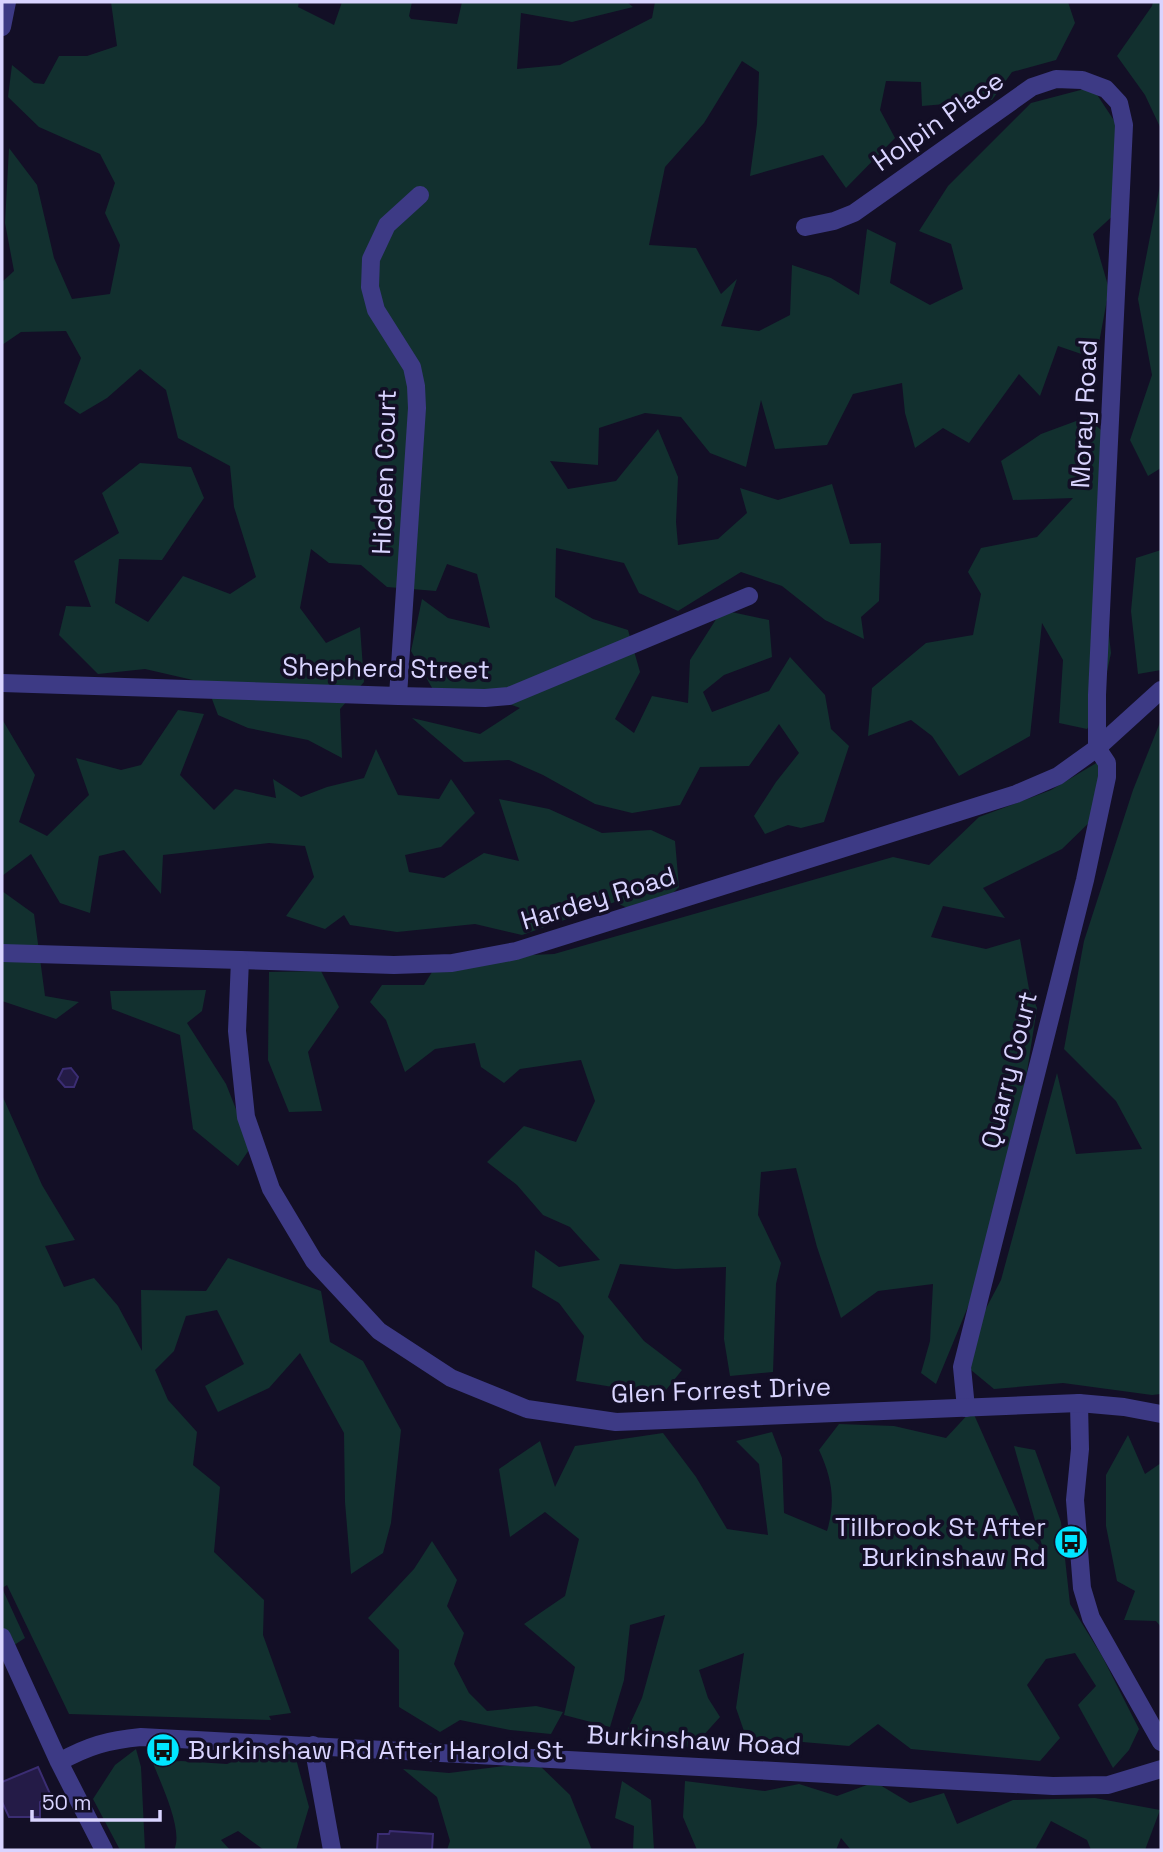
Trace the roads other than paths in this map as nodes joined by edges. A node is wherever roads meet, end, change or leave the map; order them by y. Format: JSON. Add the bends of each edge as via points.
{"nodes":[{"id":1,"x":7,"y":2,"type":"edge"},
{"id":2,"x":2,"y":27,"type":"edge"},
{"id":3,"x":1106,"y":89,"type":"joint"},
{"id":4,"x":420,"y":195,"type":"dead end"},
{"id":5,"x":805,"y":227,"type":"dead end"},
{"id":6,"x":749,"y":596,"type":"dead end"},
{"id":7,"x":2,"y":683,"type":"edge"},
{"id":8,"x":1161,"y":690,"type":"edge"},
{"id":9,"x":398,"y":696,"type":"junction"},
{"id":10,"x":1097,"y":748,"type":"junction"},
{"id":11,"x":2,"y":953,"type":"edge"},
{"id":12,"x":240,"y":960,"type":"junction"},
{"id":13,"x":1079,"y":1404,"type":"junction"},
{"id":14,"x":966,"y":1408,"type":"junction"},
{"id":15,"x":1161,"y":1414,"type":"edge"},
{"id":16,"x":2,"y":1637,"type":"edge"},
{"id":17,"x":1161,"y":1742,"type":"edge"},
{"id":18,"x":313,"y":1745,"type":"junction"},
{"id":19,"x":60,"y":1762,"type":"junction"},
{"id":20,"x":1161,"y":1769,"type":"edge"},
{"id":21,"x":104,"y":1850,"type":"edge"},
{"id":22,"x":332,"y":1850,"type":"edge"}],
"edges":[{"from":1,"to":2,"type":"street"},
{"from":3,"to":5,"type":"street","name":"Holpin Place","via":[[1082,80],[1056,79],[1032,87],[854,213]]},
{"from":3,"to":10,"type":"street","name":"Moray Road","via":[[1119,103],[1124,125]]},
{"from":4,"to":9,"type":"street","name":"Hidden Court","via":[[387,225],[370,268],[376,310],[412,367],[416,386]]},
{"from":6,"to":9,"type":"street","name":"Shepherd Street","via":[[509,696]]},
{"from":7,"to":9,"type":"street","name":"Shepherd Street"},
{"from":8,"to":10,"type":"street","name":"Hardey Road"},
{"from":10,"to":12,"type":"street","name":"Hardey Road","via":[[1058,776],[1016,794],[516,951],[452,963],[394,965]]},
{"from":10,"to":14,"type":"street","name":"Quarry Court","via":[[1107,763],[1107,777],[962,1367]]},
{"from":11,"to":12,"type":"street","name":"Hardey Road"},
{"from":12,"to":14,"type":"street","name":"Glen Forrest Drive","via":[[237,1031],[246,1117],[271,1189],[314,1261],[379,1331],[451,1378],[527,1409],[616,1422]]},
{"from":13,"to":14,"type":"street","name":"Glen Forrest Drive"},
{"from":13,"to":15,"type":"street","name":"Glen Forrest Drive"},
{"from":13,"to":17,"type":"street","via":[[1075,1500],[1082,1588],[1091,1618]]},
{"from":16,"to":19,"type":"street"},
{"from":18,"to":19,"type":"street","name":"Burkinshaw Road","via":[[141,1737],[108,1740]]},
{"from":18,"to":20,"type":"street","name":"Burkinshaw Road","via":[[1053,1786],[1108,1785]]},
{"from":18,"to":22,"type":"street"},
{"from":19,"to":21,"type":"street"}]}
